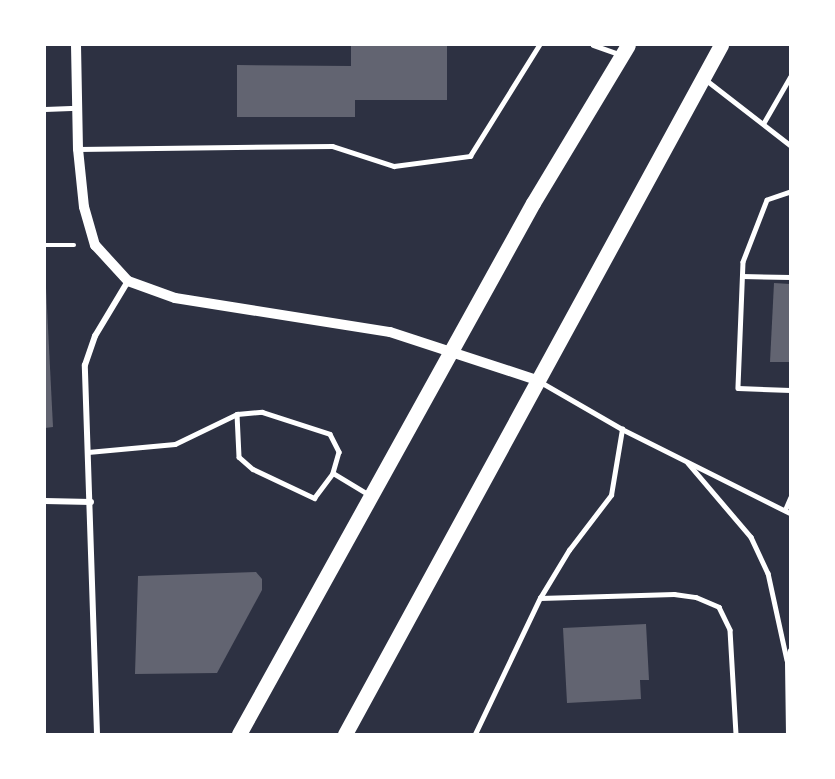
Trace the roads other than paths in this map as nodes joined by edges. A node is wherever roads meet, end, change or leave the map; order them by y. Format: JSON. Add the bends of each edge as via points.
{"nodes":[{"id":1,"x":76,"y":45,"type":"edge"},
{"id":2,"x":539,"y":45,"type":"edge"},
{"id":3,"x":593,"y":45,"type":"edge"},
{"id":4,"x":721,"y":45,"type":"edge"},
{"id":5,"x":625,"y":50,"type":"edge"},
{"id":6,"x":703,"y":77,"type":"junction"},
{"id":7,"x":790,"y":77,"type":"edge"},
{"id":8,"x":77,"y":108,"type":"junction"},
{"id":9,"x":45,"y":109,"type":"edge"},
{"id":10,"x":763,"y":124,"type":"junction"},
{"id":11,"x":790,"y":145,"type":"edge"},
{"id":12,"x":78,"y":150,"type":"junction"},
{"id":13,"x":790,"y":192,"type":"edge"},
{"id":14,"x":742,"y":276,"type":"junction"},
{"id":15,"x":790,"y":277,"type":"edge"},
{"id":16,"x":128,"y":281,"type":"junction"},
{"id":17,"x":452,"y":349,"type":"junction"},
{"id":18,"x":537,"y":380,"type":"junction"},
{"id":19,"x":790,"y":390,"type":"edge"},
{"id":20,"x":237,"y":414,"type":"junction"},
{"id":21,"x":622,"y":429,"type":"junction"},
{"id":22,"x":88,"y":452,"type":"junction"},
{"id":23,"x":687,"y":461,"type":"junction"},
{"id":24,"x":333,"y":473,"type":"junction"},
{"id":25,"x":370,"y":495,"type":"junction"},
{"id":26,"x":790,"y":498,"type":"edge"},
{"id":27,"x":45,"y":501,"type":"edge"},
{"id":28,"x":91,"y":502,"type":"junction"},
{"id":29,"x":788,"y":511,"type":"edge"},
{"id":30,"x":540,"y":598,"type":"junction"},
{"id":31,"x":790,"y":650,"type":"edge"},
{"id":32,"x":786,"y":660,"type":"junction"},
{"id":33,"x":97,"y":734,"type":"edge"},
{"id":34,"x":239,"y":734,"type":"edge"},
{"id":35,"x":345,"y":734,"type":"edge"},
{"id":36,"x":475,"y":734,"type":"edge"},
{"id":37,"x":736,"y":734,"type":"edge"},
{"id":38,"x":788,"y":734,"type":"edge"}],
"edges":[{"from":1,"to":8,"type":"street"},
{"from":2,"to":12,"type":"lane","via":[[470,156],[394,166],[332,146]]},
{"from":3,"to":5,"type":"lane"},
{"from":4,"to":6,"type":"main road"},
{"from":5,"to":17,"type":"main road","via":[[533,203]]},
{"from":6,"to":10,"type":"lane"},
{"from":6,"to":18,"type":"main road"},
{"from":7,"to":10,"type":"lane"},
{"from":8,"to":9,"type":"lane"},
{"from":8,"to":12,"type":"street"},
{"from":10,"to":11,"type":"lane"},
{"from":12,"to":16,"type":"street","via":[[84,207],[96,245]]},
{"from":13,"to":14,"type":"lane","via":[[767,200],[743,262]]},
{"from":14,"to":15,"type":"lane"},
{"from":14,"to":19,"type":"lane","via":[[738,388]]},
{"from":16,"to":17,"type":"street","via":[[175,298],[390,332]]},
{"from":16,"to":22,"type":"street","via":[[88,352],[84,380]]},
{"from":17,"to":18,"type":"street"},
{"from":17,"to":25,"type":"main road"},
{"from":18,"to":21,"type":"lane"},
{"from":18,"to":35,"type":"main road"},
{"from":20,"to":22,"type":"lane","via":[[175,444]]},
{"from":20,"to":24,"type":"lane","via":[[262,412],[330,434],[339,452]]},
{"from":20,"to":24,"type":"lane","via":[[239,457],[252,469],[314,498]]},
{"from":21,"to":23,"type":"lane"},
{"from":21,"to":30,"type":"lane","via":[[611,495],[568,550]]},
{"from":22,"to":28,"type":"street"},
{"from":23,"to":29,"type":"lane"},
{"from":23,"to":32,"type":"lane","via":[[751,537],[768,573]]},
{"from":24,"to":25,"type":"lane"},
{"from":25,"to":34,"type":"main road"},
{"from":26,"to":29,"type":"lane"},
{"from":27,"to":28,"type":"street"},
{"from":28,"to":33,"type":"street"},
{"from":30,"to":36,"type":"lane"},
{"from":30,"to":37,"type":"lane","via":[[674,594],[696,597],[719,607],[730,630]]},
{"from":31,"to":32,"type":"lane"},
{"from":32,"to":38,"type":"lane"}]}
